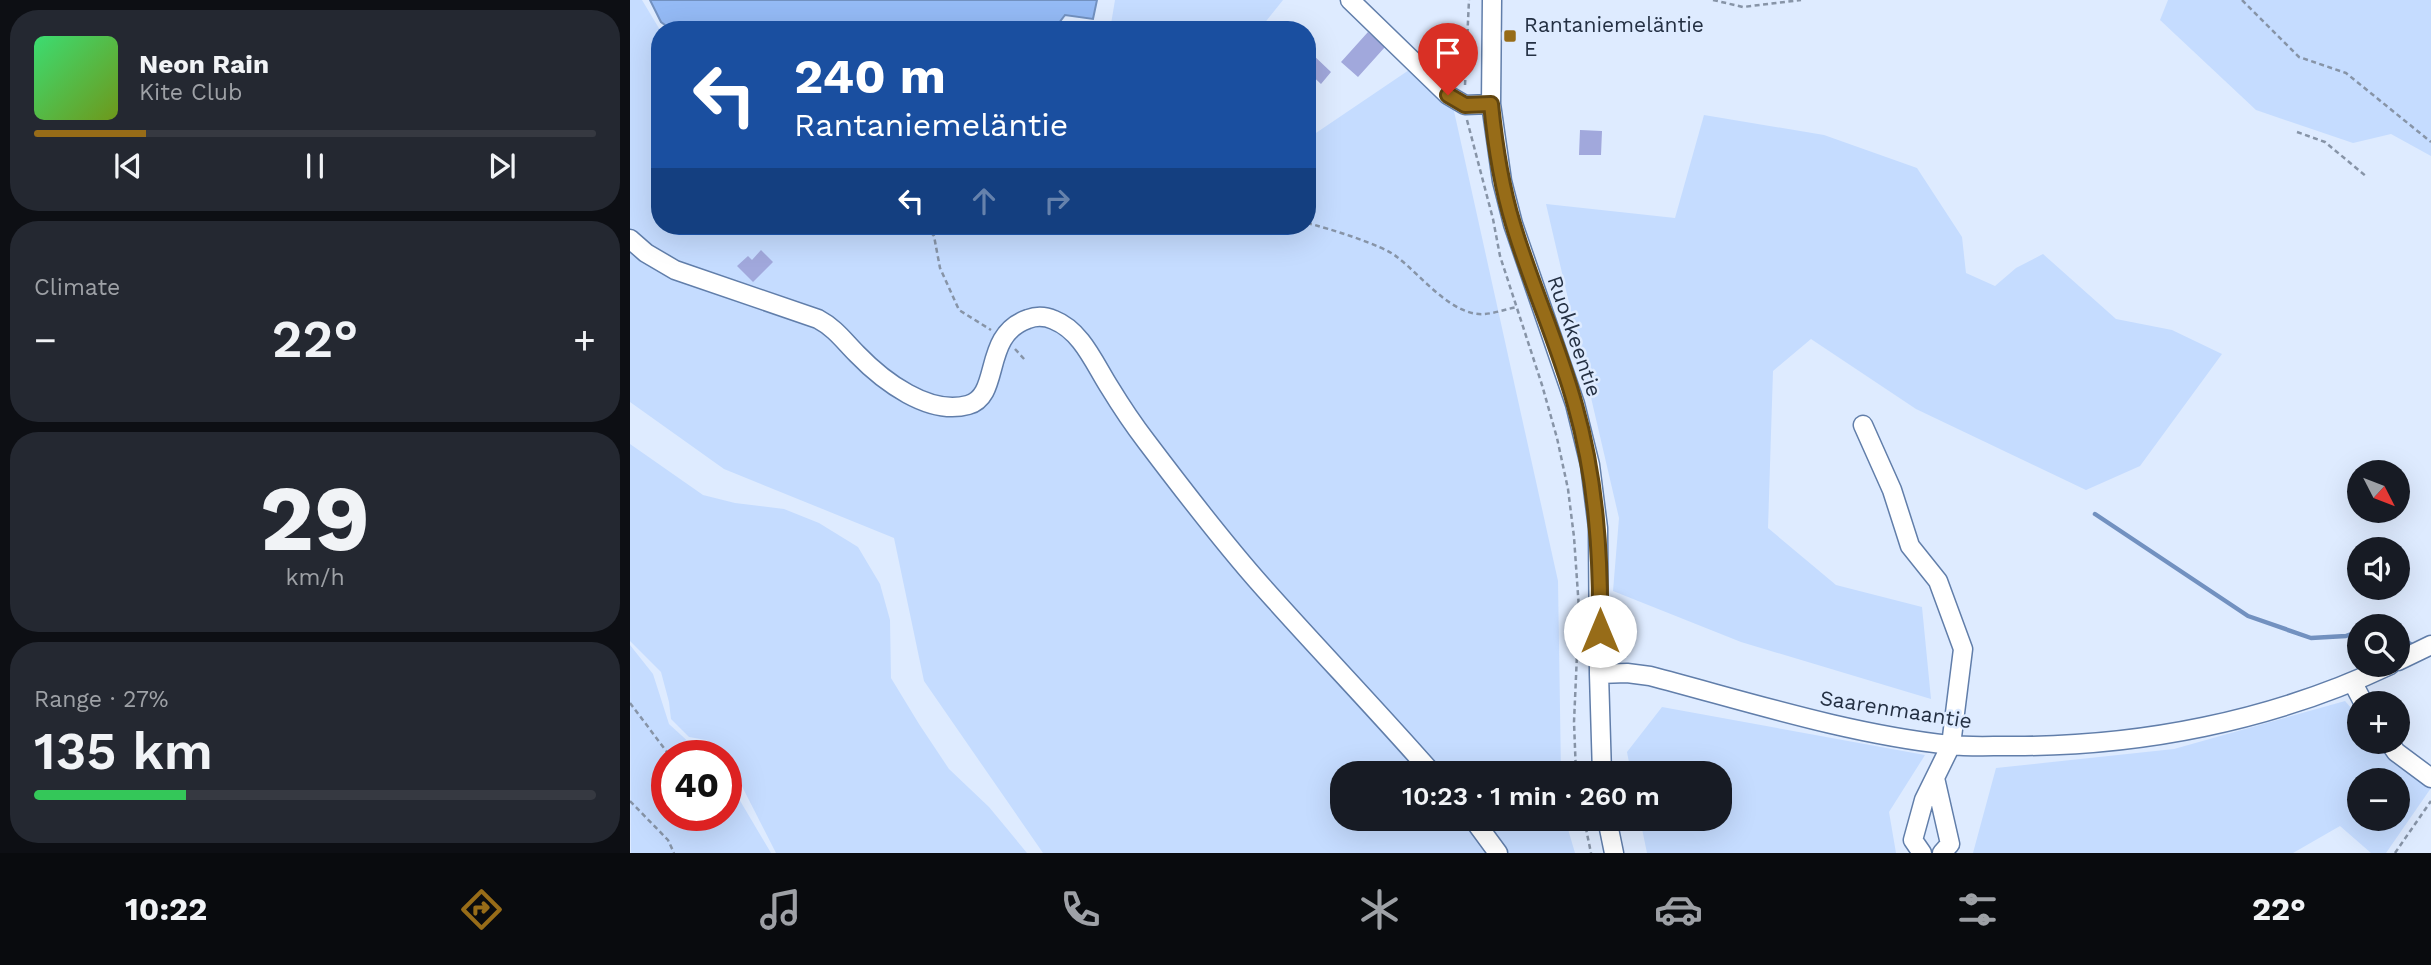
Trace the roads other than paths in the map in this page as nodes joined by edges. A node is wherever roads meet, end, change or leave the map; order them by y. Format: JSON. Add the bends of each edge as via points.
{"nodes":[{"id":1,"x":1350,"y":0,"type":"edge"},
{"id":2,"x":1492,"y":0,"type":"edge"},
{"id":3,"x":1491,"y":104,"type":"junction"},
{"id":4,"x":630,"y":239,"type":"edge"},
{"id":5,"x":1863,"y":425,"type":"dead end"},
{"id":6,"x":2431,"y":645,"type":"edge"},
{"id":7,"x":2410,"y":655,"type":"edge"},
{"id":8,"x":1599,"y":674,"type":"junction"},
{"id":9,"x":2364,"y":677,"type":"edge"},
{"id":10,"x":2353,"y":682,"type":"junction"},
{"id":11,"x":2358,"y":691,"type":"edge"},
{"id":12,"x":1951,"y":745,"type":"junction"},
{"id":13,"x":2399,"y":754,"type":"edge"},
{"id":14,"x":1421,"y":761,"type":"edge"},
{"id":15,"x":1602,"y":761,"type":"edge"},
{"id":16,"x":1935,"y":778,"type":"junction"},
{"id":17,"x":2431,"y":778,"type":"edge"},
{"id":18,"x":1482,"y":831,"type":"edge"},
{"id":19,"x":1609,"y":831,"type":"edge"},
{"id":20,"x":1498,"y":853,"type":"edge"},
{"id":21,"x":1614,"y":853,"type":"edge"},
{"id":22,"x":1922,"y":853,"type":"edge"},
{"id":23,"x":1942,"y":853,"type":"edge"}],
"edges":[{"from":1,"to":3,"type":"street","via":[[1448,95],[1465,105]]},
{"from":2,"to":3,"type":"street","name":"Ruokkeentie"},
{"from":3,"to":8,"type":"street","name":"Ruokkeentie","via":[[1497,157],[1513,224],[1575,404],[1590,465],[1598,528]]},
{"from":4,"to":14,"type":"street","via":[[674,270],[826,323],[867,364],[903,391],[943,408],[968,405],[982,397],[994,358],[1010,329],[1032,317],[1055,320],[1074,334],[1144,439],[1259,583]]},
{"from":5,"to":12,"type":"street","via":[[1910,546],[1938,580],[1963,649]]},
{"from":6,"to":7,"type":"street"},
{"from":8,"to":12,"type":"street","name":"Saarenmaantie","via":[[1650,676],[1849,728]]},
{"from":8,"to":15,"type":"street","name":"Ruokkeentie"},
{"from":9,"to":10,"type":"street","name":"Saarenmaantie"},
{"from":10,"to":11,"type":"street"},
{"from":10,"to":12,"type":"street","name":"Saarenmaantie","via":[[2247,717],[2159,736],[2060,746]]},
{"from":12,"to":16,"type":"street"},
{"from":13,"to":17,"type":"street"},
{"from":16,"to":22,"type":"street","via":[[1913,840]]},
{"from":16,"to":23,"type":"street","via":[[1950,844]]},
{"from":18,"to":20,"type":"street"},
{"from":19,"to":21,"type":"street"}]}
